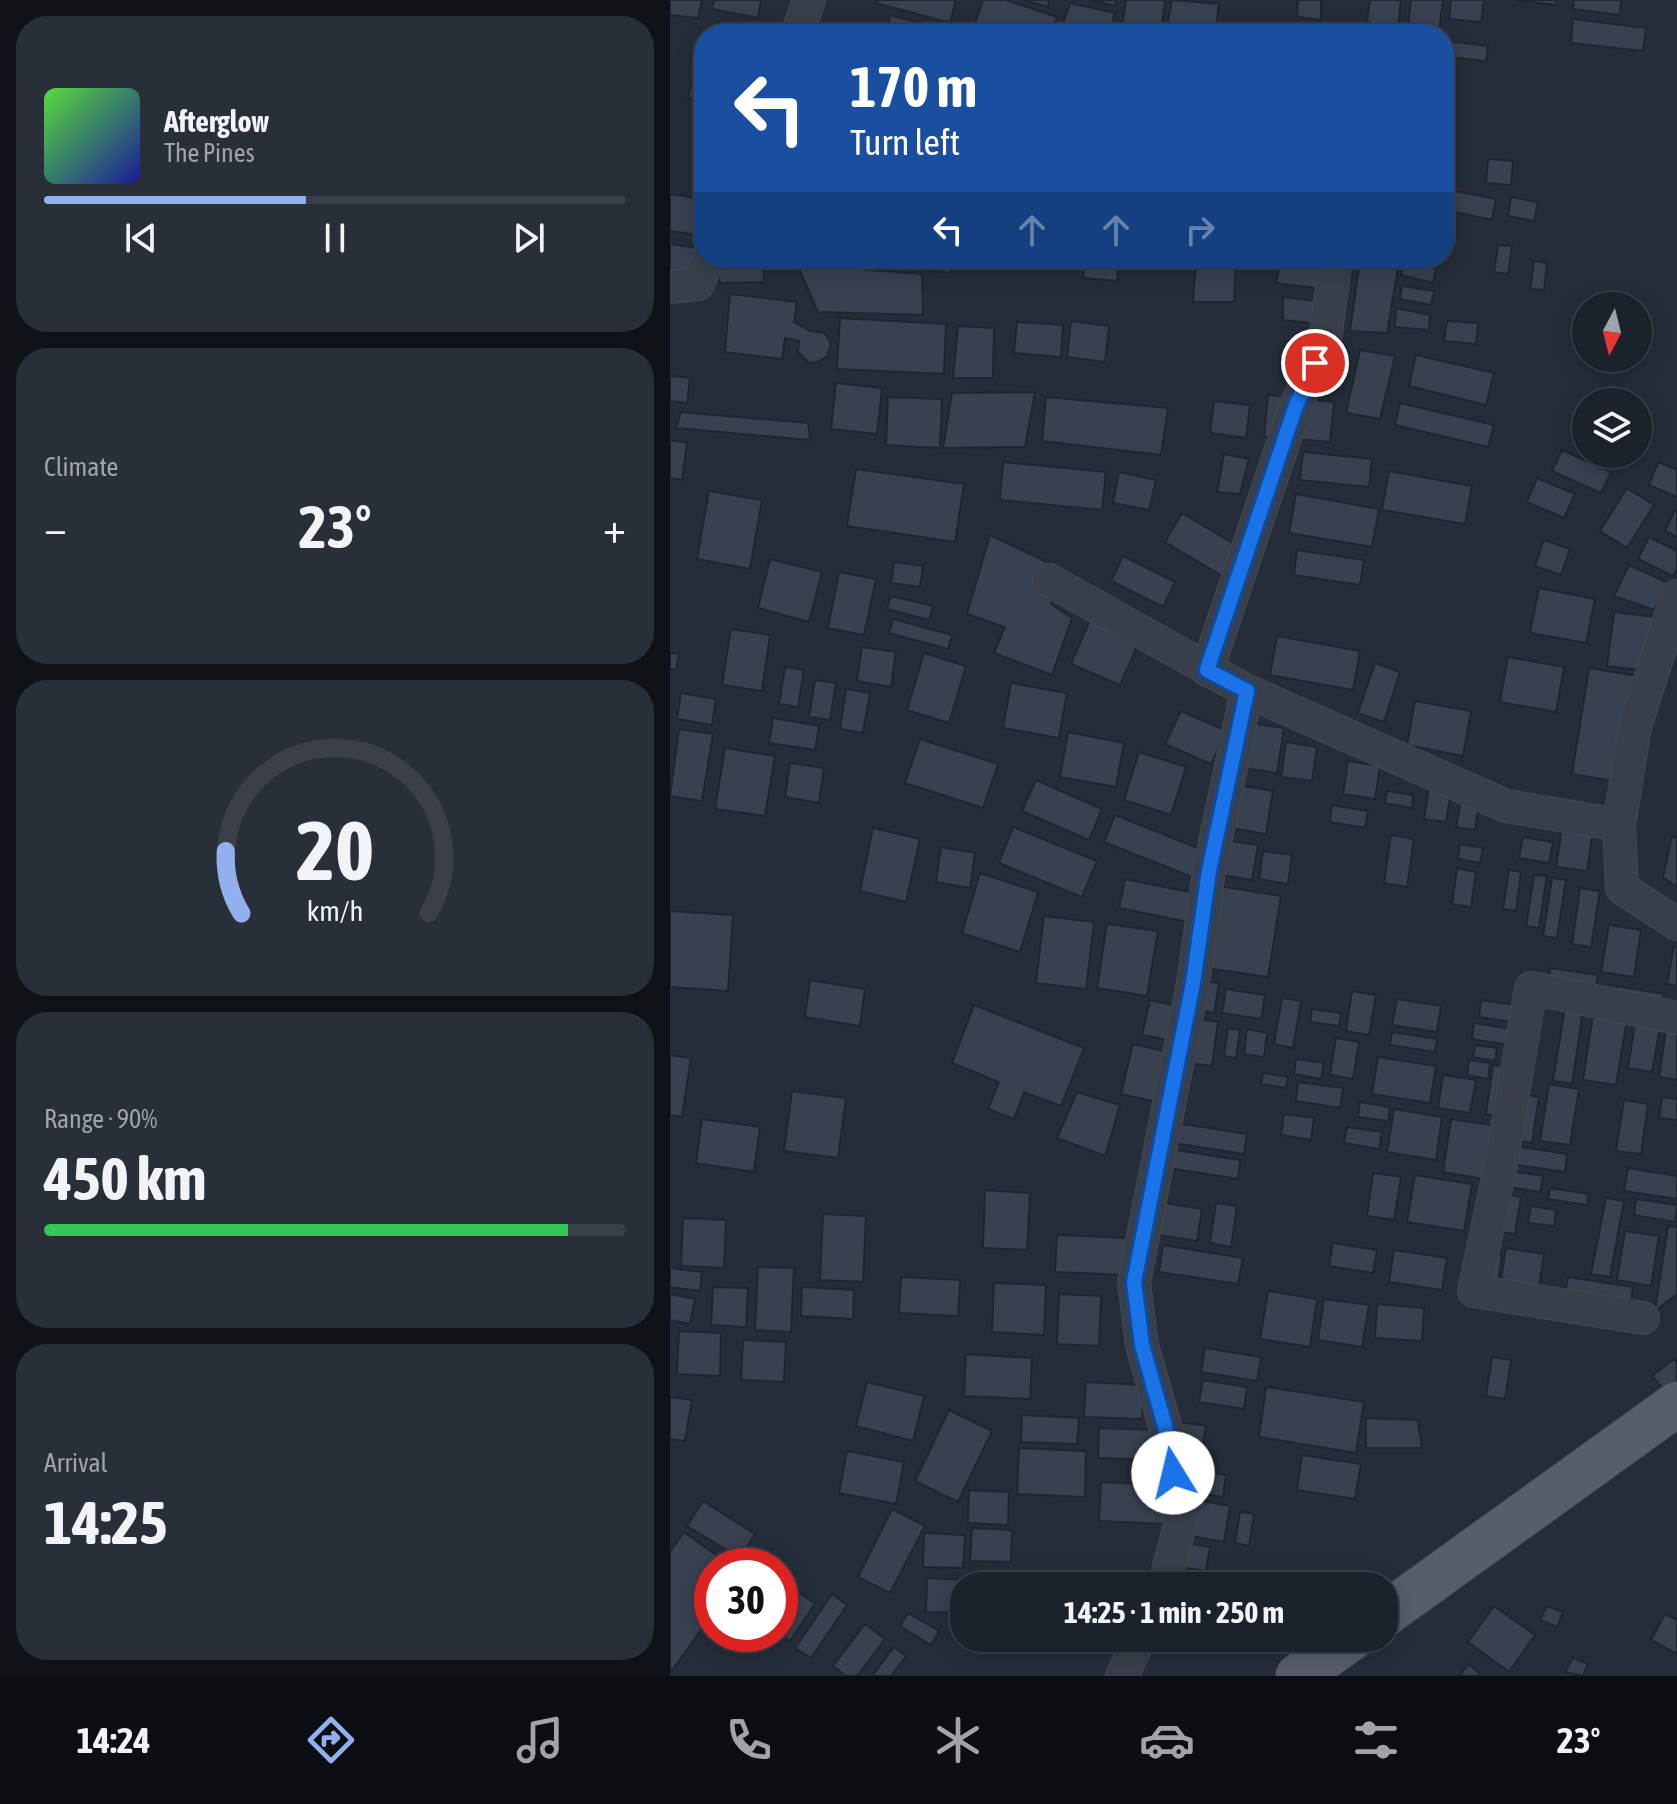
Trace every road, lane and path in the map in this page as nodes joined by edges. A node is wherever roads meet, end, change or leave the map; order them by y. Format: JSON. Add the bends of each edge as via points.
{"nodes":[{"id":1,"x":809,"y":0,"type":"edge"},
{"id":2,"x":801,"y":24,"type":"edge"},
{"id":3,"x":705,"y":268,"type":"edge"},
{"id":4,"x":1335,"y":268,"type":"edge"},
{"id":5,"x":670,"y":287,"type":"edge"},
{"id":6,"x":1049,"y":580,"type":"dead end"},
{"id":7,"x":1677,"y":596,"type":"edge"},
{"id":8,"x":1207,"y":670,"type":"junction"},
{"id":9,"x":1247,"y":691,"type":"junction"},
{"id":10,"x":1619,"y":825,"type":"junction"},
{"id":11,"x":1677,"y":924,"type":"edge"},
{"id":12,"x":1677,"y":1018,"type":"edge"},
{"id":13,"x":1643,"y":1318,"type":"dead end"},
{"id":14,"x":1677,"y":1404,"type":"edge"},
{"id":15,"x":1168,"y":1572,"type":"edge"},
{"id":16,"x":1398,"y":1605,"type":"edge"},
{"id":17,"x":1133,"y":1652,"type":"edge"},
{"id":18,"x":1332,"y":1652,"type":"edge"},
{"id":19,"x":1122,"y":1676,"type":"edge"},
{"id":20,"x":1298,"y":1676,"type":"edge"}],
"edges":[{"from":1,"to":2,"type":"street"},
{"from":3,"to":5,"type":"street","via":[[698,284]]},
{"from":4,"to":8,"type":"street","via":[[1325,340],[1295,408]]},
{"from":6,"to":8,"type":"street"},
{"from":7,"to":10,"type":"street","via":[[1635,727]]},
{"from":8,"to":9,"type":"street"},
{"from":9,"to":10,"type":"street","via":[[1506,806]]},
{"from":9,"to":15,"type":"street","via":[[1134,1282],[1142,1345],[1165,1426],[1181,1521]]},
{"from":10,"to":11,"type":"street","via":[[1622,888]]},
{"from":12,"to":13,"type":"street","via":[[1531,988],[1474,1291]]},
{"from":14,"to":16,"type":"main road"},
{"from":17,"to":19,"type":"street"},
{"from":18,"to":20,"type":"main road"}]}
